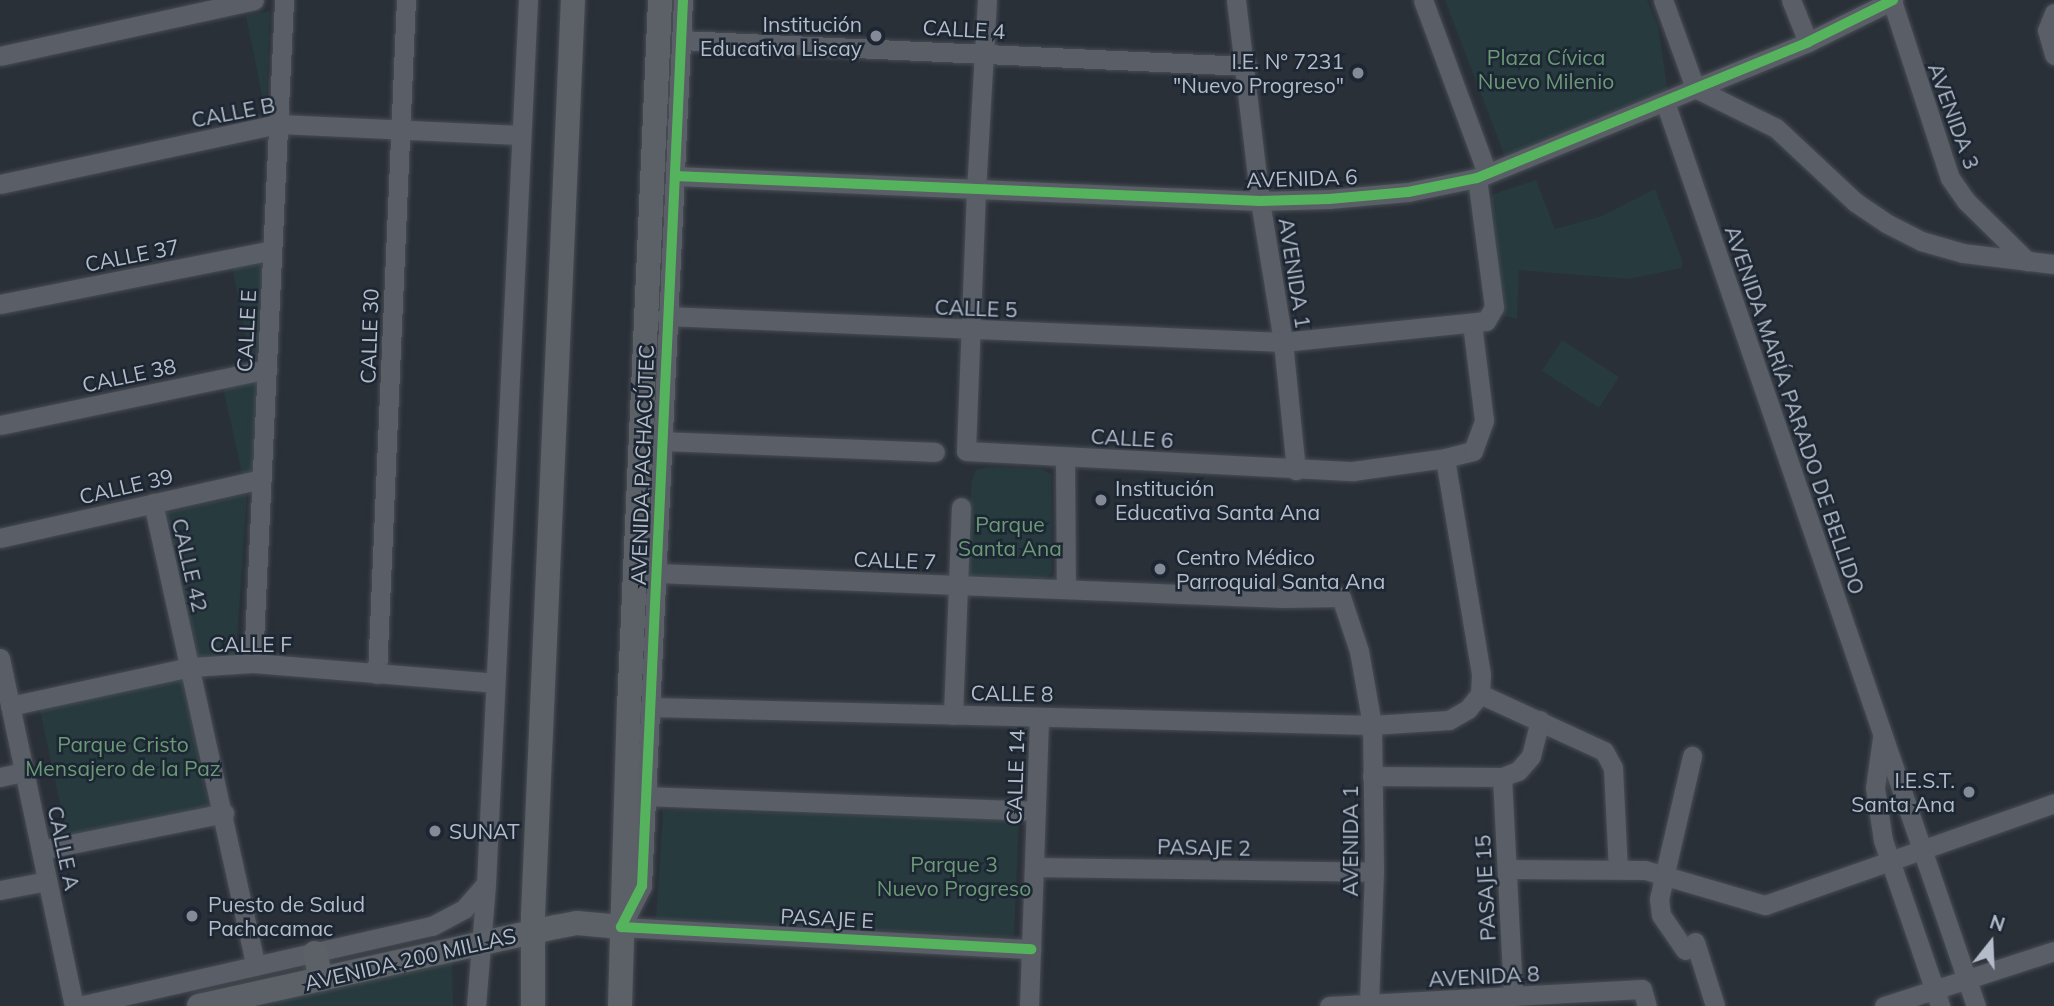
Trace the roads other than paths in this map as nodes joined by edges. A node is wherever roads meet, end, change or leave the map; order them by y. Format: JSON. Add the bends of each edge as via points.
{"nodes":[{"id":1,"x":254,"y":0,"type":"edge"},
{"id":2,"x":284,"y":0,"type":"edge"},
{"id":3,"x":406,"y":0,"type":"edge"},
{"id":4,"x":527,"y":0,"type":"edge"},
{"id":5,"x":573,"y":0,"type":"edge"},
{"id":6,"x":660,"y":0,"type":"edge"},
{"id":7,"x":683,"y":0,"type":"edge"},
{"id":8,"x":987,"y":0,"type":"edge"},
{"id":9,"x":1236,"y":0,"type":"edge"},
{"id":10,"x":1423,"y":0,"type":"edge"},
{"id":11,"x":1663,"y":0,"type":"edge"},
{"id":12,"x":1791,"y":0,"type":"edge"},
{"id":13,"x":1883,"y":3,"type":"edge"},
{"id":14,"x":2054,"y":13,"type":"edge"},
{"id":15,"x":681,"y":40,"type":"junction"},
{"id":16,"x":1808,"y":42,"type":"junction"},
{"id":17,"x":984,"y":52,"type":"junction"},
{"id":18,"x":2054,"y":55,"type":"edge"},
{"id":19,"x":0,"y":56,"type":"edge"},
{"id":20,"x":1246,"y":66,"type":"junction"},
{"id":21,"x":1695,"y":88,"type":"junction"},
{"id":22,"x":1665,"y":102,"type":"junction"},
{"id":23,"x":278,"y":124,"type":"junction"},
{"id":24,"x":400,"y":129,"type":"junction"},
{"id":25,"x":521,"y":135,"type":"junction"},
{"id":26,"x":1482,"y":175,"type":"junction"},
{"id":27,"x":675,"y":176,"type":"junction"},
{"id":28,"x":0,"y":184,"type":"edge"},
{"id":29,"x":976,"y":190,"type":"junction"},
{"id":30,"x":1260,"y":201,"type":"junction"},
{"id":31,"x":272,"y":250,"type":"junction"},
{"id":32,"x":2027,"y":261,"type":"junction"},
{"id":33,"x":2054,"y":264,"type":"edge"},
{"id":34,"x":0,"y":304,"type":"edge"},
{"id":35,"x":666,"y":316,"type":"junction"},
{"id":36,"x":1472,"y":324,"type":"junction"},
{"id":37,"x":970,"y":331,"type":"junction"},
{"id":38,"x":1283,"y":342,"type":"junction"},
{"id":39,"x":267,"y":369,"type":"junction"},
{"id":40,"x":0,"y":425,"type":"edge"},
{"id":41,"x":662,"y":441,"type":"junction"},
{"id":42,"x":935,"y":452,"type":"dead end"},
{"id":43,"x":1065,"y":458,"type":"junction"},
{"id":44,"x":1445,"y":458,"type":"junction"},
{"id":45,"x":1296,"y":470,"type":"junction"},
{"id":46,"x":261,"y":479,"type":"junction"},
{"id":47,"x":153,"y":503,"type":"junction"},
{"id":48,"x":961,"y":507,"type":"dead end"},
{"id":49,"x":0,"y":538,"type":"edge"},
{"id":50,"x":657,"y":573,"type":"junction"},
{"id":51,"x":958,"y":585,"type":"junction"},
{"id":52,"x":1066,"y":589,"type":"junction"},
{"id":53,"x":1341,"y":597,"type":"joint"},
{"id":54,"x":0,"y":658,"type":"edge"},
{"id":55,"x":253,"y":663,"type":"junction"},
{"id":56,"x":191,"y":667,"type":"junction"},
{"id":57,"x":377,"y":674,"type":"junction"},
{"id":58,"x":494,"y":683,"type":"junction"},
{"id":59,"x":1480,"y":694,"type":"junction"},
{"id":60,"x":10,"y":706,"type":"junction"},
{"id":61,"x":651,"y":707,"type":"junction"},
{"id":62,"x":953,"y":715,"type":"junction"},
{"id":63,"x":1039,"y":717,"type":"junction"},
{"id":64,"x":1540,"y":720,"type":"junction"},
{"id":65,"x":1372,"y":725,"type":"junction"},
{"id":66,"x":1883,"y":733,"type":"junction"},
{"id":67,"x":1692,"y":756,"type":"dead end"},
{"id":68,"x":24,"y":772,"type":"junction"},
{"id":69,"x":1373,"y":776,"type":"junction"},
{"id":70,"x":0,"y":777,"type":"edge"},
{"id":71,"x":1502,"y":777,"type":"junction"},
{"id":72,"x":647,"y":796,"type":"junction"},
{"id":73,"x":2054,"y":803,"type":"edge"},
{"id":74,"x":1036,"y":811,"type":"junction"},
{"id":75,"x":224,"y":813,"type":"junction"},
{"id":76,"x":1922,"y":848,"type":"junction"},
{"id":77,"x":41,"y":850,"type":"junction"},
{"id":78,"x":1890,"y":860,"type":"junction"},
{"id":79,"x":1034,"y":867,"type":"junction"},
{"id":80,"x":1507,"y":869,"type":"junction"},
{"id":81,"x":1618,"y":869,"type":"junction"},
{"id":82,"x":1374,"y":872,"type":"junction"},
{"id":83,"x":1663,"y":873,"type":"junction"},
{"id":84,"x":47,"y":880,"type":"junction"},
{"id":85,"x":486,"y":884,"type":"junction"},
{"id":86,"x":0,"y":890,"type":"edge"},
{"id":87,"x":621,"y":927,"type":"junction"},
{"id":88,"x":532,"y":932,"type":"junction"},
{"id":89,"x":480,"y":944,"type":"junction"},
{"id":90,"x":1031,"y":949,"type":"junction"},
{"id":91,"x":2054,"y":951,"type":"edge"},
{"id":92,"x":315,"y":953,"type":"junction"},
{"id":93,"x":256,"y":966,"type":"junction"},
{"id":94,"x":321,"y":979,"type":"junction"},
{"id":95,"x":1967,"y":980,"type":"junction"},
{"id":96,"x":1513,"y":997,"type":"junction"},
{"id":97,"x":1644,"y":998,"type":"edge"},
{"id":98,"x":1937,"y":998,"type":"edge"},
{"id":99,"x":613,"y":1004,"type":"edge"},
{"id":100,"x":1369,"y":1005,"type":"edge"},
{"id":101,"x":74,"y":1006,"type":"edge"},
{"id":102,"x":79,"y":1006,"type":"edge"},
{"id":103,"x":199,"y":1006,"type":"edge"},
{"id":104,"x":476,"y":1006,"type":"edge"},
{"id":105,"x":533,"y":1006,"type":"edge"},
{"id":106,"x":1029,"y":1006,"type":"edge"},
{"id":107,"x":1329,"y":1006,"type":"edge"},
{"id":108,"x":1715,"y":1006,"type":"edge"},
{"id":109,"x":1884,"y":1006,"type":"edge"},
{"id":110,"x":1976,"y":1006,"type":"edge"}],
"edges":[{"from":1,"to":19,"type":"street"},
{"from":2,"to":23,"type":"street","name":"CALLE E"},
{"from":3,"to":24,"type":"street","name":"CALLE 30"},
{"from":4,"to":25,"type":"street"},
{"from":5,"to":88,"type":"main road"},
{"from":6,"to":87,"type":"main road","name":"AVENIDA PACHACÚTEC"},
{"from":7,"to":15,"type":"street","name":"AVENIDA PACHACÚTEC"},
{"from":8,"to":17,"type":"street"},
{"from":9,"to":20,"type":"street","name":"AVENIDA 1"},
{"from":10,"to":26,"type":"street"},
{"from":11,"to":21,"type":"street"},
{"from":12,"to":16,"type":"street"},
{"from":13,"to":16,"type":"street","name":"AVENIDA 6"},
{"from":13,"to":32,"type":"street","name":"AVENIDA 3","via":[[1950,178],[1966,201]]},
{"from":14,"to":18,"type":"street","via":[[2047,30]]},
{"from":15,"to":17,"type":"street","name":"CALLE 4"},
{"from":15,"to":27,"type":"street","name":"AVENIDA PACHACÚTEC"},
{"from":16,"to":21,"type":"street","name":"AVENIDA 6"},
{"from":17,"to":20,"type":"street","name":"CALLE 4"},
{"from":17,"to":29,"type":"street"},
{"from":20,"to":30,"type":"street","name":"AVENIDA 1"},
{"from":21,"to":22,"type":"street","name":"AVENIDA 6"},
{"from":21,"to":32,"type":"street","via":[[1776,128],[1855,202],[1909,235],[1963,253]]},
{"from":22,"to":26,"type":"street","name":"AVENIDA 6"},
{"from":22,"to":66,"type":"street","name":"AVENIDA MARÍA PARADO DE BELLIDO"},
{"from":23,"to":24,"type":"street","name":"CALLE B"},
{"from":23,"to":28,"type":"street","name":"CALLE B"},
{"from":23,"to":31,"type":"street","name":"CALLE E"},
{"from":24,"to":25,"type":"street","name":"CALLE B"},
{"from":24,"to":57,"type":"street","name":"CALLE 30"},
{"from":25,"to":58,"type":"street"},
{"from":26,"to":30,"type":"street","name":"AVENIDA 6","via":[[1408,192]]},
{"from":26,"to":36,"type":"street","via":[[1494,307],[1486,321]]},
{"from":27,"to":29,"type":"street","name":"AVENIDA 6"},
{"from":27,"to":35,"type":"street","name":"AVENIDA PACHACÚTEC"},
{"from":29,"to":30,"type":"street","name":"AVENIDA 6"},
{"from":29,"to":37,"type":"street"},
{"from":30,"to":38,"type":"street","name":"AVENIDA 1"},
{"from":31,"to":34,"type":"street","name":"CALLE 37"},
{"from":31,"to":39,"type":"street","name":"CALLE E"},
{"from":32,"to":33,"type":"street"},
{"from":35,"to":37,"type":"street","name":"CALLE 5"},
{"from":35,"to":41,"type":"street","name":"AVENIDA PACHACÚTEC"},
{"from":36,"to":38,"type":"street","name":"CALLE 5"},
{"from":36,"to":44,"type":"street","name":"CALLE 6","via":[[1484,420],[1473,451]]},
{"from":37,"to":38,"type":"street","name":"CALLE 5"},
{"from":37,"to":43,"type":"street","name":"CALLE 6","via":[[966,451]]},
{"from":38,"to":45,"type":"street","name":"AVENIDA 1"},
{"from":39,"to":40,"type":"street","name":"CALLE 38"},
{"from":39,"to":46,"type":"street","name":"CALLE E"},
{"from":41,"to":42,"type":"street"},
{"from":41,"to":50,"type":"street","name":"AVENIDA PACHACÚTEC"},
{"from":43,"to":45,"type":"street","name":"CALLE 6"},
{"from":43,"to":52,"type":"street"},
{"from":44,"to":45,"type":"street","name":"CALLE 6","via":[[1353,471]]},
{"from":44,"to":59,"type":"street","via":[[1481,674]]},
{"from":46,"to":47,"type":"street","name":"CALLE 39"},
{"from":46,"to":55,"type":"street","name":"CALLE E"},
{"from":47,"to":49,"type":"street","name":"CALLE 39"},
{"from":47,"to":56,"type":"street","name":"CALLE 42"},
{"from":48,"to":51,"type":"street"},
{"from":50,"to":51,"type":"street","name":"CALLE 7"},
{"from":50,"to":61,"type":"street","name":"AVENIDA PACHACÚTEC"},
{"from":51,"to":52,"type":"street","name":"CALLE 7"},
{"from":51,"to":62,"type":"street"},
{"from":52,"to":53,"type":"street","name":"CALLE 7"},
{"from":53,"to":65,"type":"street","name":"AVENIDA 1","via":[[1359,651]]},
{"from":54,"to":60,"type":"street","name":"CALLE A"},
{"from":55,"to":56,"type":"street","name":"CALLE F"},
{"from":55,"to":57,"type":"street","name":"CALLE F"},
{"from":56,"to":60,"type":"street","name":"CALLE F"},
{"from":56,"to":75,"type":"street","name":"CALLE 42"},
{"from":57,"to":58,"type":"street","name":"CALLE F"},
{"from":58,"to":85,"type":"street"},
{"from":59,"to":64,"type":"street"},
{"from":59,"to":65,"type":"street","name":"CALLE 8","via":[[1468,709],[1449,720]]},
{"from":60,"to":68,"type":"street","name":"CALLE A"},
{"from":61,"to":62,"type":"street","name":"CALLE 8"},
{"from":61,"to":72,"type":"street","name":"AVENIDA PACHACÚTEC"},
{"from":62,"to":63,"type":"street","name":"CALLE 8"},
{"from":63,"to":65,"type":"street","name":"CALLE 8"},
{"from":63,"to":74,"type":"street","name":"CALLE 14"},
{"from":64,"to":71,"type":"street","via":[[1531,756],[1518,771]]},
{"from":64,"to":81,"type":"street","via":[[1604,751],[1613,768]]},
{"from":65,"to":69,"type":"street","name":"AVENIDA 1"},
{"from":66,"to":76,"type":"street","name":"AVENIDA MARÍA PARADO DE BELLIDO"},
{"from":66,"to":78,"type":"street","name":"AVENIDA MARÍA PARADO DE BELLIDO","via":[[1875,788]]},
{"from":67,"to":83,"type":"street"},
{"from":68,"to":70,"type":"street"},
{"from":68,"to":77,"type":"street","name":"CALLE A"},
{"from":69,"to":71,"type":"street"},
{"from":69,"to":82,"type":"street","name":"AVENIDA 1"},
{"from":71,"to":80,"type":"street","name":"PASAJE 15"},
{"from":72,"to":74,"type":"street"},
{"from":72,"to":87,"type":"street","name":"AVENIDA PACHACÚTEC","via":[[642,886]]},
{"from":73,"to":76,"type":"street"},
{"from":74,"to":79,"type":"street","name":"CALLE 14"},
{"from":75,"to":77,"type":"street"},
{"from":75,"to":93,"type":"street","name":"CALLE 42"},
{"from":76,"to":78,"type":"street"},
{"from":76,"to":95,"type":"street","name":"AVENIDA MARÍA PARADO DE BELLIDO"},
{"from":77,"to":84,"type":"street","name":"CALLE A"},
{"from":78,"to":83,"type":"street","via":[[1765,905]]},
{"from":78,"to":98,"type":"street","name":"AVENIDA MARÍA PARADO DE BELLIDO"},
{"from":79,"to":82,"type":"street","name":"PASAJE 2"},
{"from":79,"to":90,"type":"street","name":"CALLE 14"},
{"from":80,"to":81,"type":"street"},
{"from":80,"to":96,"type":"street","name":"PASAJE 15"},
{"from":81,"to":83,"type":"street"},
{"from":82,"to":100,"type":"street","name":"AVENIDA 1"},
{"from":83,"to":108,"type":"street","via":[[1661,915],[1690,946]]},
{"from":84,"to":86,"type":"street"},
{"from":84,"to":101,"type":"street","name":"CALLE A"},
{"from":85,"to":89,"type":"street"},
{"from":85,"to":92,"type":"street","name":"AVENIDA 200 MILLAS","via":[[451,918]]},
{"from":87,"to":88,"type":"main road","name":"AVENIDA 200 MILLAS","via":[[577,923]]},
{"from":87,"to":90,"type":"street","name":"PASAJE E"},
{"from":87,"to":99,"type":"main road","name":"AVENIDA PACHACÚTEC"},
{"from":88,"to":89,"type":"main road","name":"AVENIDA 200 MILLAS"},
{"from":88,"to":105,"type":"main road"},
{"from":89,"to":94,"type":"main road","name":"AVENIDA 200 MILLAS"},
{"from":89,"to":104,"type":"street"},
{"from":90,"to":106,"type":"street","name":"CALLE 14"},
{"from":91,"to":95,"type":"street"},
{"from":92,"to":93,"type":"street","name":"AVENIDA 200 MILLAS"},
{"from":92,"to":94,"type":"main road"},
{"from":93,"to":102,"type":"street","name":"AVENIDA 200 MILLAS"},
{"from":94,"to":103,"type":"main road","name":"AVENIDA 200 MILLAS"},
{"from":95,"to":98,"type":"street"},
{"from":95,"to":110,"type":"street","name":"AVENIDA MARÍA PARADO DE BELLIDO"},
{"from":96,"to":97,"type":"street","name":"AVENIDA 8"},
{"from":96,"to":100,"type":"street","name":"AVENIDA 8"},
{"from":98,"to":109,"type":"street"},
{"from":100,"to":107,"type":"street","name":"AVENIDA 8"}]}
